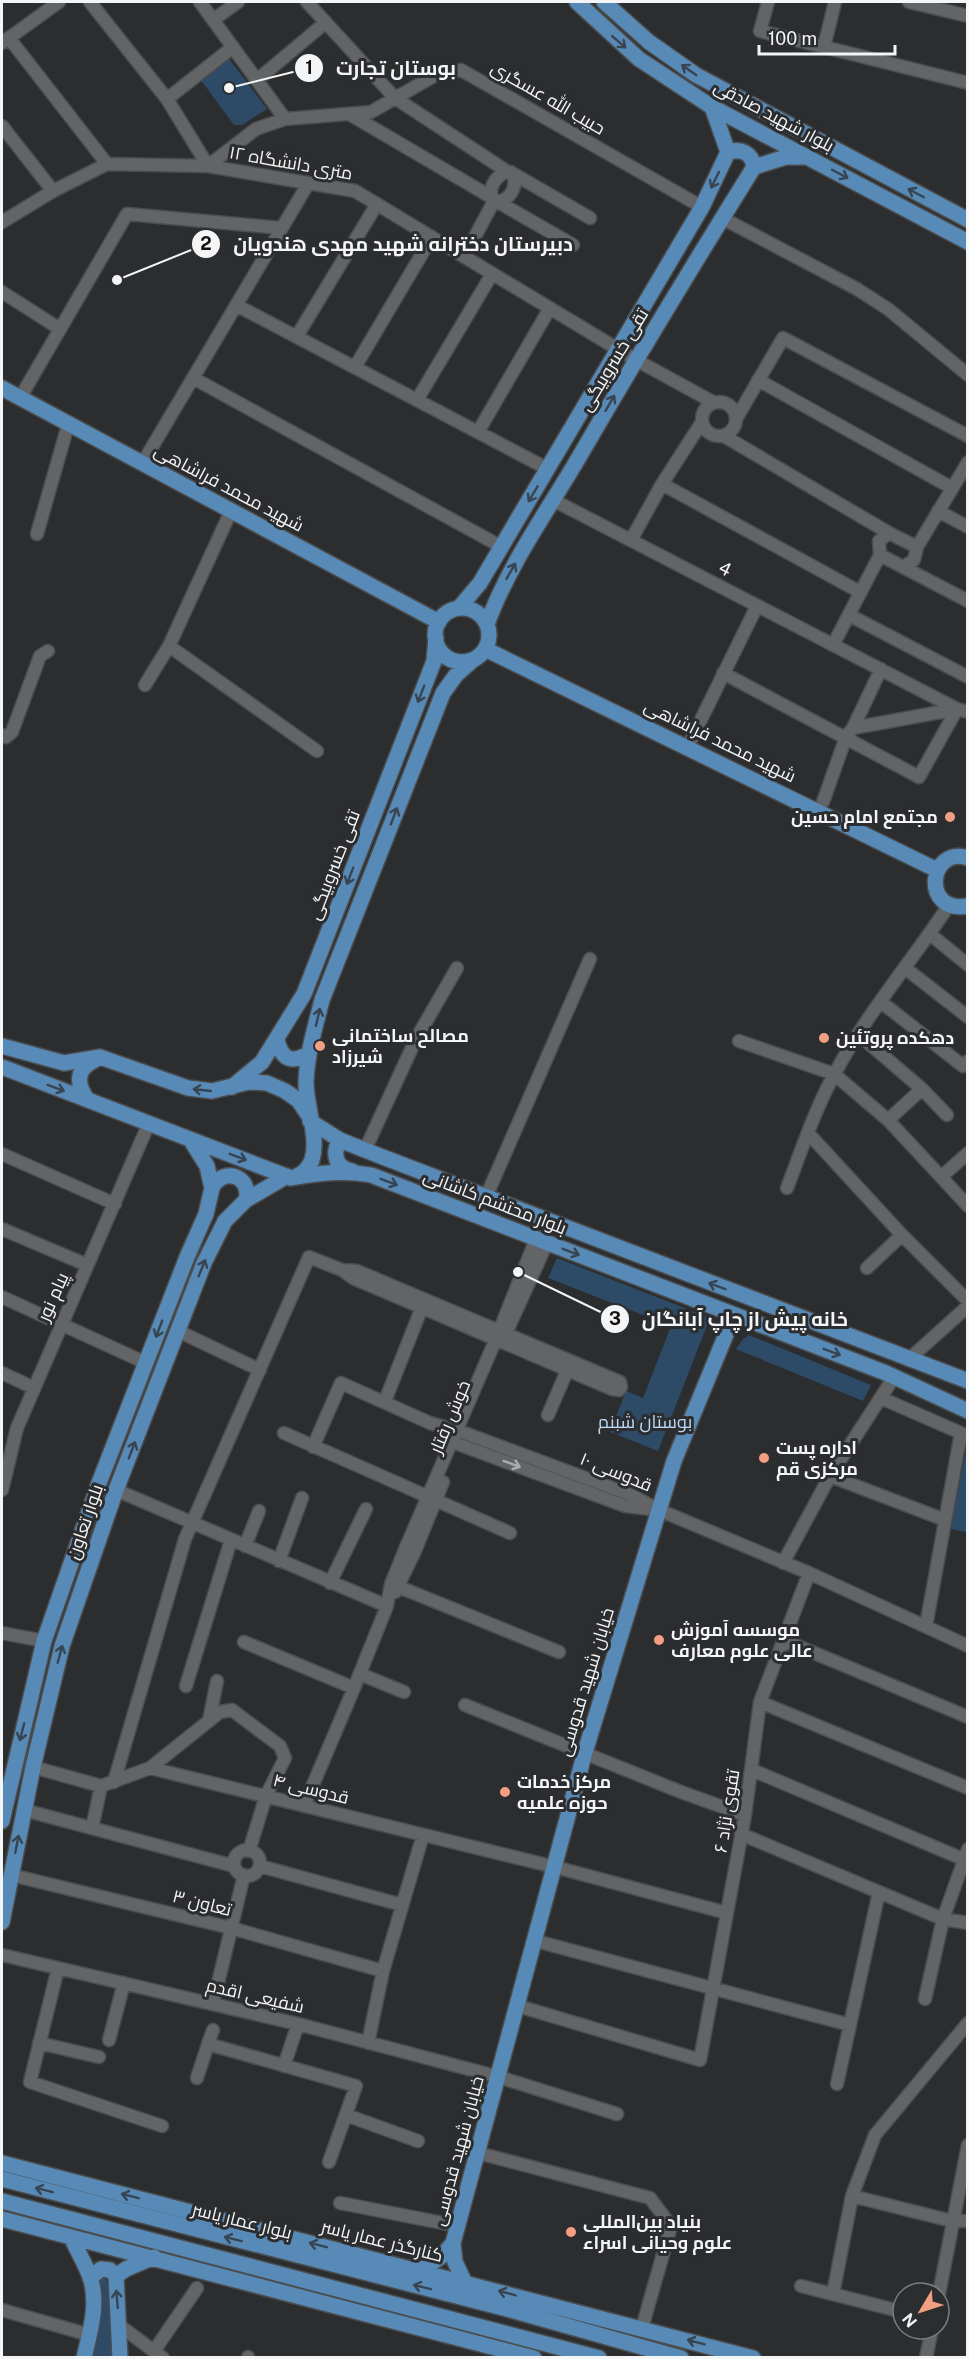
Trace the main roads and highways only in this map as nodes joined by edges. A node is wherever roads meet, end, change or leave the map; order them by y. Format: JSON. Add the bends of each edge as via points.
{"nodes":[{"id":1,"x":577,"y":2,"type":"edge"},
{"id":2,"x":604,"y":2,"type":"edge"},
{"id":3,"x":712,"y":107,"type":"junction"},
{"id":4,"x":728,"y":152,"type":"junction"},
{"id":5,"x":807,"y":157,"type":"junction"},
{"id":6,"x":754,"y":167,"type":"junction"},
{"id":7,"x":968,"y":220,"type":"edge"},
{"id":8,"x":968,"y":242,"type":"edge"},
{"id":9,"x":2,"y":388,"type":"edge"},
{"id":10,"x":459,"y":608,"type":"junction"},
{"id":11,"x":439,"y":622,"type":"junction"},
{"id":12,"x":487,"y":624,"type":"junction"},
{"id":13,"x":436,"y":638,"type":"junction"},
{"id":14,"x":486,"y":649,"type":"junction"},
{"id":15,"x":473,"y":660,"type":"junction"},
{"id":16,"x":968,"y":858,"type":"edge"},
{"id":17,"x":937,"y":870,"type":"junction"},
{"id":18,"x":968,"y":906,"type":"edge"},
{"id":19,"x":277,"y":1040,"type":"junction"},
{"id":20,"x":2,"y":1046,"type":"edge"},
{"id":21,"x":309,"y":1053,"type":"junction"},
{"id":22,"x":100,"y":1057,"type":"junction"},
{"id":23,"x":2,"y":1067,"type":"edge"},
{"id":24,"x":232,"y":1087,"type":"junction"},
{"id":25,"x":87,"y":1099,"type":"junction"},
{"id":26,"x":310,"y":1119,"type":"junction"},
{"id":27,"x":190,"y":1139,"type":"junction"},
{"id":28,"x":340,"y":1140,"type":"junction"},
{"id":29,"x":354,"y":1172,"type":"junction"},
{"id":30,"x":289,"y":1177,"type":"junction"},
{"id":31,"x":212,"y":1188,"type":"junction"},
{"id":32,"x":246,"y":1200,"type":"junction"},
{"id":33,"x":734,"y":1315,"type":"junction"},
{"id":34,"x":968,"y":1381,"type":"edge"},
{"id":35,"x":968,"y":1411,"type":"edge"},
{"id":36,"x":3,"y":1804,"type":"edge"},
{"id":37,"x":24,"y":1810,"type":"junction"},
{"id":38,"x":2,"y":1821,"type":"edge"},
{"id":39,"x":2,"y":1922,"type":"edge"},
{"id":40,"x":2,"y":2152,"type":"edge"},
{"id":41,"x":8,"y":2165,"type":"edge"},
{"id":42,"x":2,"y":2179,"type":"edge"},
{"id":43,"x":2,"y":2201,"type":"edge"},
{"id":44,"x":2,"y":2219,"type":"edge"},
{"id":45,"x":71,"y":2237,"type":"junction"},
{"id":46,"x":453,"y":2243,"type":"junction"},
{"id":47,"x":154,"y":2257,"type":"junction"},
{"id":48,"x":420,"y":2271,"type":"junction"},
{"id":49,"x":116,"y":2276,"type":"junction"},
{"id":50,"x":90,"y":2278,"type":"junction"},
{"id":51,"x":465,"y":2283,"type":"junction"},
{"id":52,"x":579,"y":2312,"type":"junction"},
{"id":53,"x":470,"y":2323,"type":"junction"},
{"id":54,"x":466,"y":2339,"type":"junction"},
{"id":55,"x":639,"y":2346,"type":"junction"},
{"id":56,"x":84,"y":2358,"type":"edge"},
{"id":57,"x":120,"y":2358,"type":"edge"},
{"id":58,"x":534,"y":2358,"type":"edge"},
{"id":59,"x":599,"y":2358,"type":"edge"},
{"id":60,"x":681,"y":2358,"type":"edge"},
{"id":61,"x":753,"y":2358,"type":"edge"}],
"edges":[{"from":1,"to":3,"type":"main road","name":"بلوار شهید صادقی","one_way":true,"via":[[639,59]]},
{"from":7,"to":2,"type":"main road","name":"بلوار شهید صادقی","one_way":true,"via":[[696,75]]},
{"from":3,"to":4,"type":"main road"},
{"from":3,"to":5,"type":"main road","name":"بلوار شهید صادقی"},
{"from":4,"to":6,"type":"main road","via":[[745,152]]},
{"from":4,"to":10,"type":"main road","name":"تقی خسروبیگی","one_way":true,"via":[[702,207],[619,350],[480,583]]},
{"from":5,"to":6,"type":"main road","via":[[786,157]]},
{"from":5,"to":8,"type":"main road","name":"بلوار شهید صادقی","one_way":true},
{"from":12,"to":6,"type":"main road","name":"تقی خسروبیگی","one_way":true,"via":[[498,594]]},
{"from":9,"to":11,"type":"main road","name":"شهید محمد فراشاهی"},
{"from":10,"to":11,"type":"main road"},
{"from":10,"to":12,"type":"main road","via":[[476,611]]},
{"from":11,"to":13,"type":"main road"},
{"from":12,"to":14,"type":"main road"},
{"from":13,"to":15,"type":"main road","via":[[449,658]]},
{"from":13,"to":19,"type":"main road","name":"تقی خسروبیگی","one_way":true,"via":[[434,661],[304,994]]},
{"from":14,"to":15,"type":"main road"},
{"from":14,"to":17,"type":"main road","name":"شهید محمد فراشاهی"},
{"from":21,"to":15,"type":"main road","name":"تقی خسروبیگی","one_way":true,"via":[[322,1000],[442,693]]},
{"from":16,"to":17,"type":"main road","via":[[953,857]]},
{"from":17,"to":18,"type":"main road","via":[[934,880],[941,899],[949,905]]},
{"from":19,"to":21,"type":"main road","via":[[280,1051],[288,1058],[300,1059]]},
{"from":19,"to":24,"type":"main road","name":"تقی خسروبیگی","via":[[262,1062]]},
{"from":20,"to":22,"type":"main road","name":"بلوار محتشم کاشانی","via":[[64,1063]]},
{"from":21,"to":26,"type":"main road","name":"تقی خسروبیگی","via":[[306,1082]]},
{"from":24,"to":22,"type":"main road","name":"بلوار محتشم کاشانی","one_way":true,"via":[[212,1091],[188,1088]]},
{"from":22,"to":25,"type":"main road","via":[[88,1063],[78,1078]]},
{"from":23,"to":25,"type":"main road","one_way":true},
{"from":24,"to":26,"type":"main road","name":"بلوار محتشم کاشانی","via":[[249,1082],[267,1083],[285,1090],[298,1100]]},
{"from":25,"to":27,"type":"main road"},
{"from":26,"to":28,"type":"main road","name":"بلوار محتشم کاشانی"},
{"from":26,"to":30,"type":"main road","name":"تقی خسروبیگی","via":[[315,1142],[312,1160],[301,1174]]},
{"from":27,"to":30,"type":"main road","one_way":true},
{"from":27,"to":31,"type":"main road","via":[[207,1166]]},
{"from":28,"to":29,"type":"main road","via":[[335,1147],[338,1164]]},
{"from":34,"to":28,"type":"main road","name":"بلوار محتشم کاشانی","one_way":true},
{"from":29,"to":30,"type":"main road","name":"بلوار محتشم کاشانی"},
{"from":29,"to":33,"type":"main road","name":"بلوار محتشم کاشانی","one_way":true,"via":[[371,1175]]},
{"from":30,"to":32,"type":"main road","name":"بلوار تعاون"},
{"from":31,"to":32,"type":"main road","via":[[219,1178],[236,1176],[245,1183]]},
{"from":31,"to":36,"type":"main road","name":"بلوار تعاون","one_way":true,"via":[[206,1214],[99,1483],[44,1641]]},
{"from":37,"to":32,"type":"main road","name":"بلوار تعاون","one_way":true,"via":[[62,1646],[116,1490],[204,1263],[225,1221]]},
{"from":33,"to":35,"type":"main road","name":"بلوار محتشم کاشانی","one_way":true,"via":[[894,1377]]},
{"from":33,"to":46,"type":"main road","name":"خیابان شهید قدوسی","via":[[658,1510],[585,1752]]},
{"from":36,"to":37,"type":"main road"},
{"from":36,"to":38,"type":"main road","name":"بلوار تعاون"},
{"from":39,"to":37,"type":"main road","name":"بلوار تعاون","one_way":true},
{"from":40,"to":41,"type":"main road"},
{"from":48,"to":41,"type":"main road","name":"کنارگذر عمار یاسر","one_way":true},
{"from":55,"to":42,"type":"main road","name":"بلوار عمار یاسر","one_way":true},
{"from":43,"to":53,"type":"main road"},
{"from":44,"to":45,"type":"main road"},
{"from":45,"to":47,"type":"main road"},
{"from":45,"to":50,"type":"main road"},
{"from":46,"to":48,"type":"main road"},
{"from":46,"to":51,"type":"main road","via":[[455,2262]]},
{"from":47,"to":49,"type":"main road"},
{"from":47,"to":54,"type":"main road"},
{"from":48,"to":51,"type":"main road","name":"کنارگذر عمار یاسر"},
{"from":49,"to":50,"type":"main road","via":[[101,2269]]},
{"from":57,"to":49,"type":"main road","one_way":true},
{"from":50,"to":56,"type":"main road","via":[[94,2311]]},
{"from":52,"to":51,"type":"main road","name":"کنارگذر عمار یاسر","one_way":true},
{"from":52,"to":55,"type":"main road"},
{"from":61,"to":52,"type":"main road","name":"کنارگذر عمار یاسر","one_way":true},
{"from":53,"to":54,"type":"main road"},
{"from":53,"to":59,"type":"main road"},
{"from":54,"to":58,"type":"main road"},
{"from":55,"to":60,"type":"main road","name":"بلوار عمار یاسر"}]}
